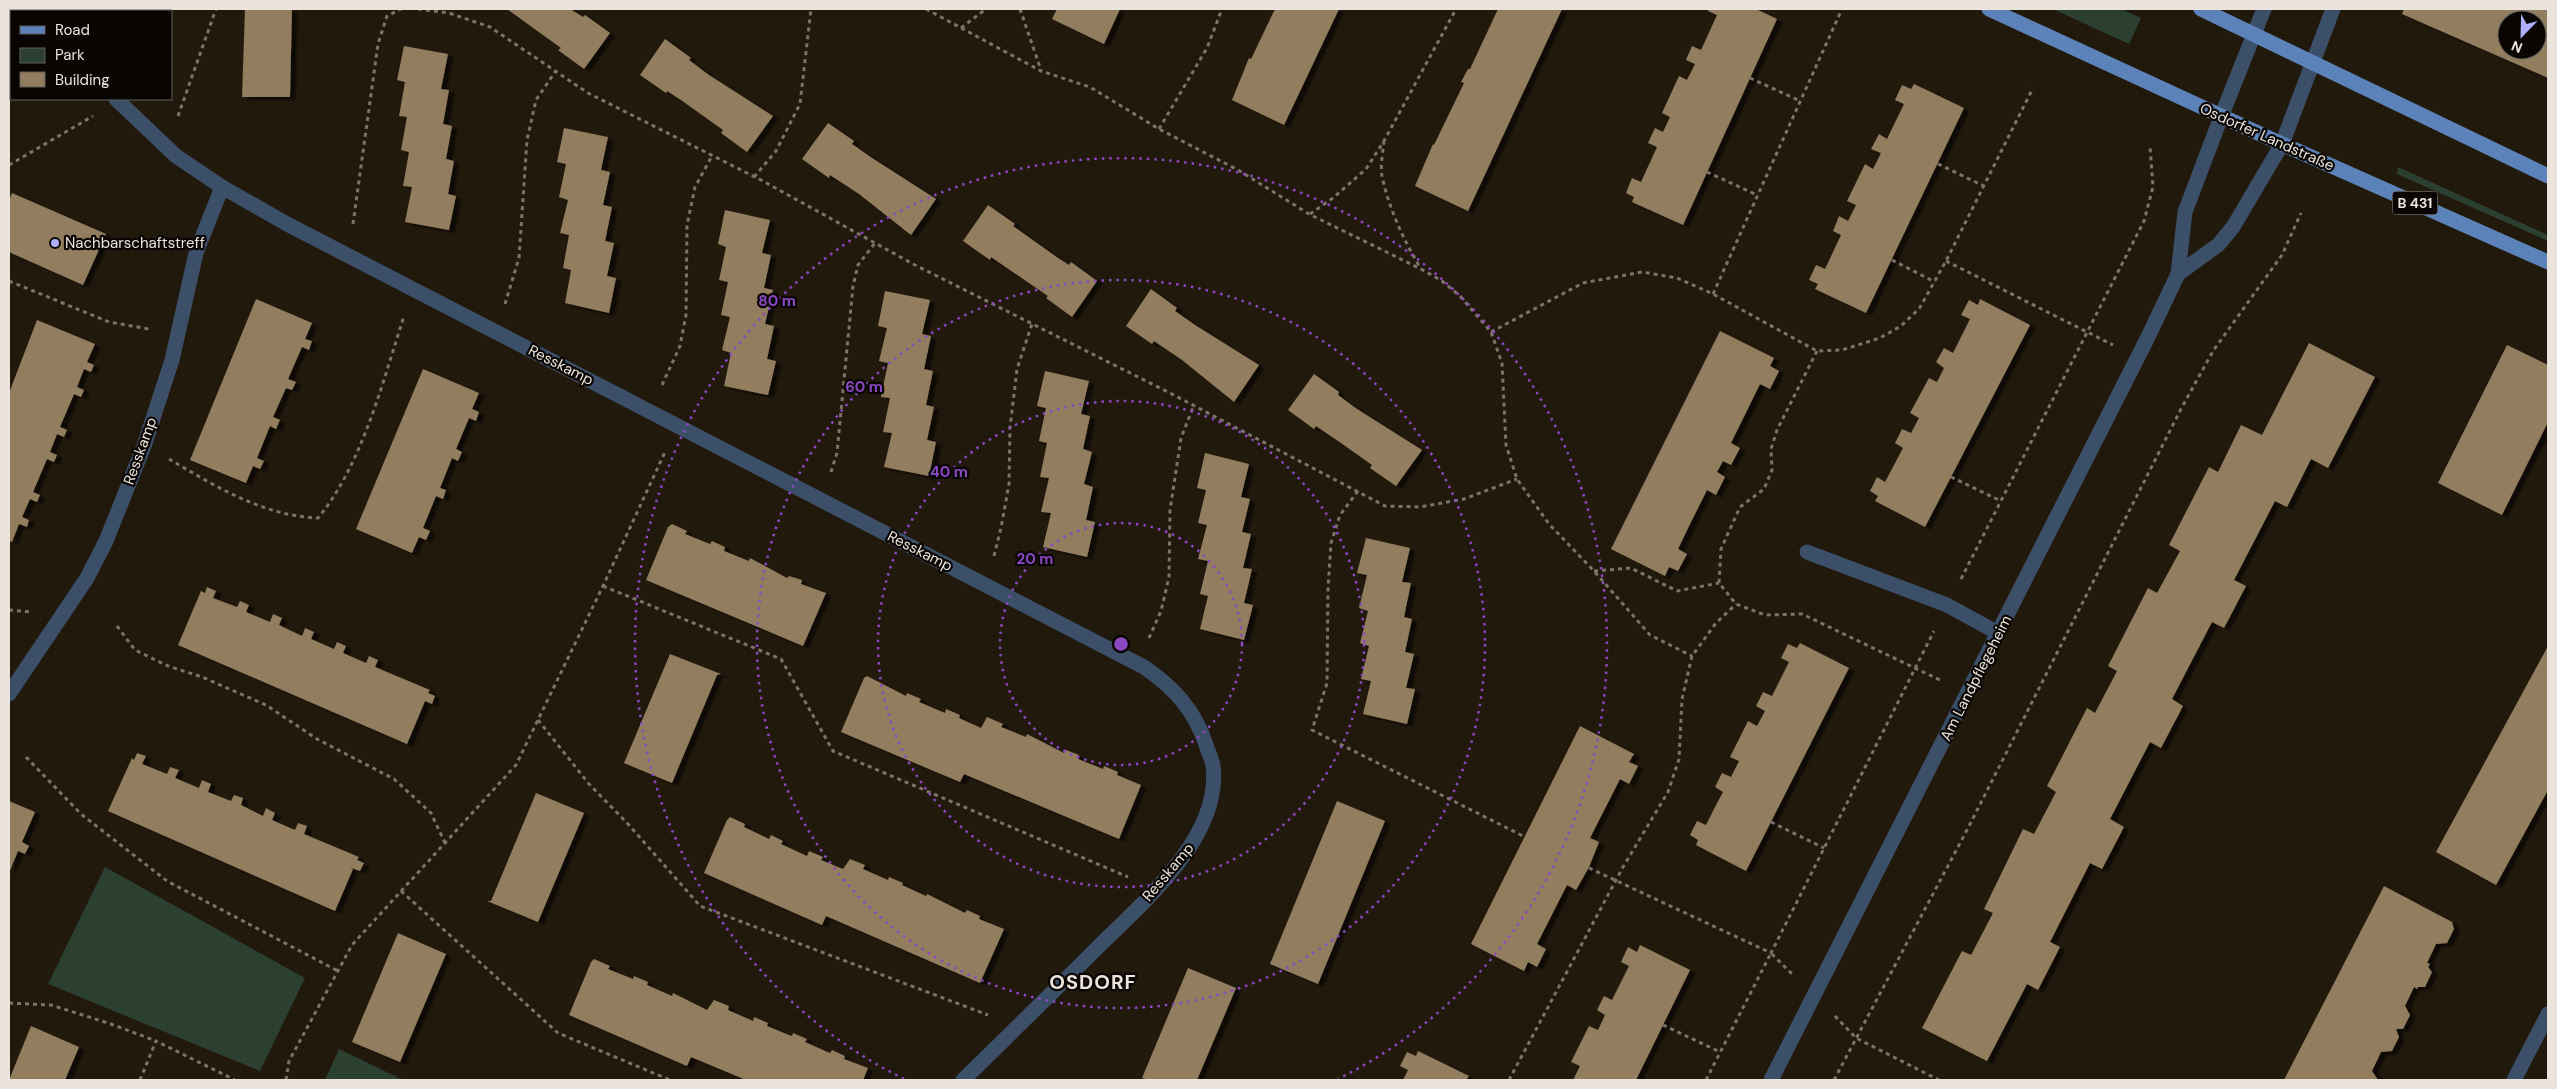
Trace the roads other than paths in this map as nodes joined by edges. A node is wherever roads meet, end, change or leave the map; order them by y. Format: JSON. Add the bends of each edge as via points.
{"nodes":[{"id":1,"x":1988,"y":9,"type":"edge"},
{"id":2,"x":2202,"y":9,"type":"edge"},
{"id":3,"x":2264,"y":9,"type":"edge"},
{"id":4,"x":2333,"y":9,"type":"edge"},
{"id":5,"x":2254,"y":34,"type":"junction"},
{"id":6,"x":2313,"y":62,"type":"junction"},
{"id":7,"x":117,"y":100,"type":"edge"},
{"id":8,"x":2221,"y":117,"type":"junction"},
{"id":9,"x":2282,"y":144,"type":"junction"},
{"id":10,"x":2548,"y":176,"type":"edge"},
{"id":11,"x":222,"y":187,"type":"junction"},
{"id":12,"x":2548,"y":262,"type":"edge"},
{"id":13,"x":2178,"y":274,"type":"junction"},
{"id":14,"x":1807,"y":552,"type":"dead end"},
{"id":15,"x":1998,"y":633,"type":"junction"},
{"id":16,"x":9,"y":694,"type":"edge"},
{"id":17,"x":2548,"y":1014,"type":"edge"},
{"id":18,"x":963,"y":1080,"type":"edge"},
{"id":19,"x":1771,"y":1080,"type":"edge"},
{"id":20,"x":2514,"y":1080,"type":"edge"}],
"edges":[{"from":1,"to":8,"type":"main road","name":"Osdorfer Landstraße","number":"B 431"},
{"from":2,"to":5,"type":"main road"},
{"from":3,"to":5,"type":"street","name":"Am Landpflegeheim"},
{"from":4,"to":6,"type":"street","name":"Am Landpflegeheim"},
{"from":5,"to":6,"type":"main road"},
{"from":5,"to":8,"type":"street","name":"Am Landpflegeheim"},
{"from":6,"to":9,"type":"street","name":"Am Landpflegeheim"},
{"from":6,"to":10,"type":"main road"},
{"from":7,"to":11,"type":"street","name":"Resskamp","via":[[176,156]]},
{"from":8,"to":9,"type":"main road","name":"Osdorfer Landstraße","number":"B 431"},
{"from":8,"to":13,"type":"street","name":"Am Landpflegeheim","via":[[2185,212]]},
{"from":9,"to":12,"type":"main road","name":"Osdorfer Landstraße","number":"B 431"},
{"from":9,"to":13,"type":"street","name":"Am Landpflegeheim","via":[[2234,227],[2218,245]]},
{"from":11,"to":16,"type":"street","name":"Resskamp","via":[[196,253],[174,351],[144,446],[106,541],[87,578]]},
{"from":11,"to":18,"type":"street","name":"Resskamp","via":[[287,224],[1144,667],[1182,698],[1202,730],[1213,766],[1210,805],[1199,833],[1187,853],[1154,891]]},
{"from":13,"to":15,"type":"street","name":"Am Landpflegeheim"},
{"from":14,"to":15,"type":"street","via":[[1947,605]]},
{"from":15,"to":19,"type":"street","name":"Am Landpflegeheim"},
{"from":17,"to":20,"type":"street"}]}
